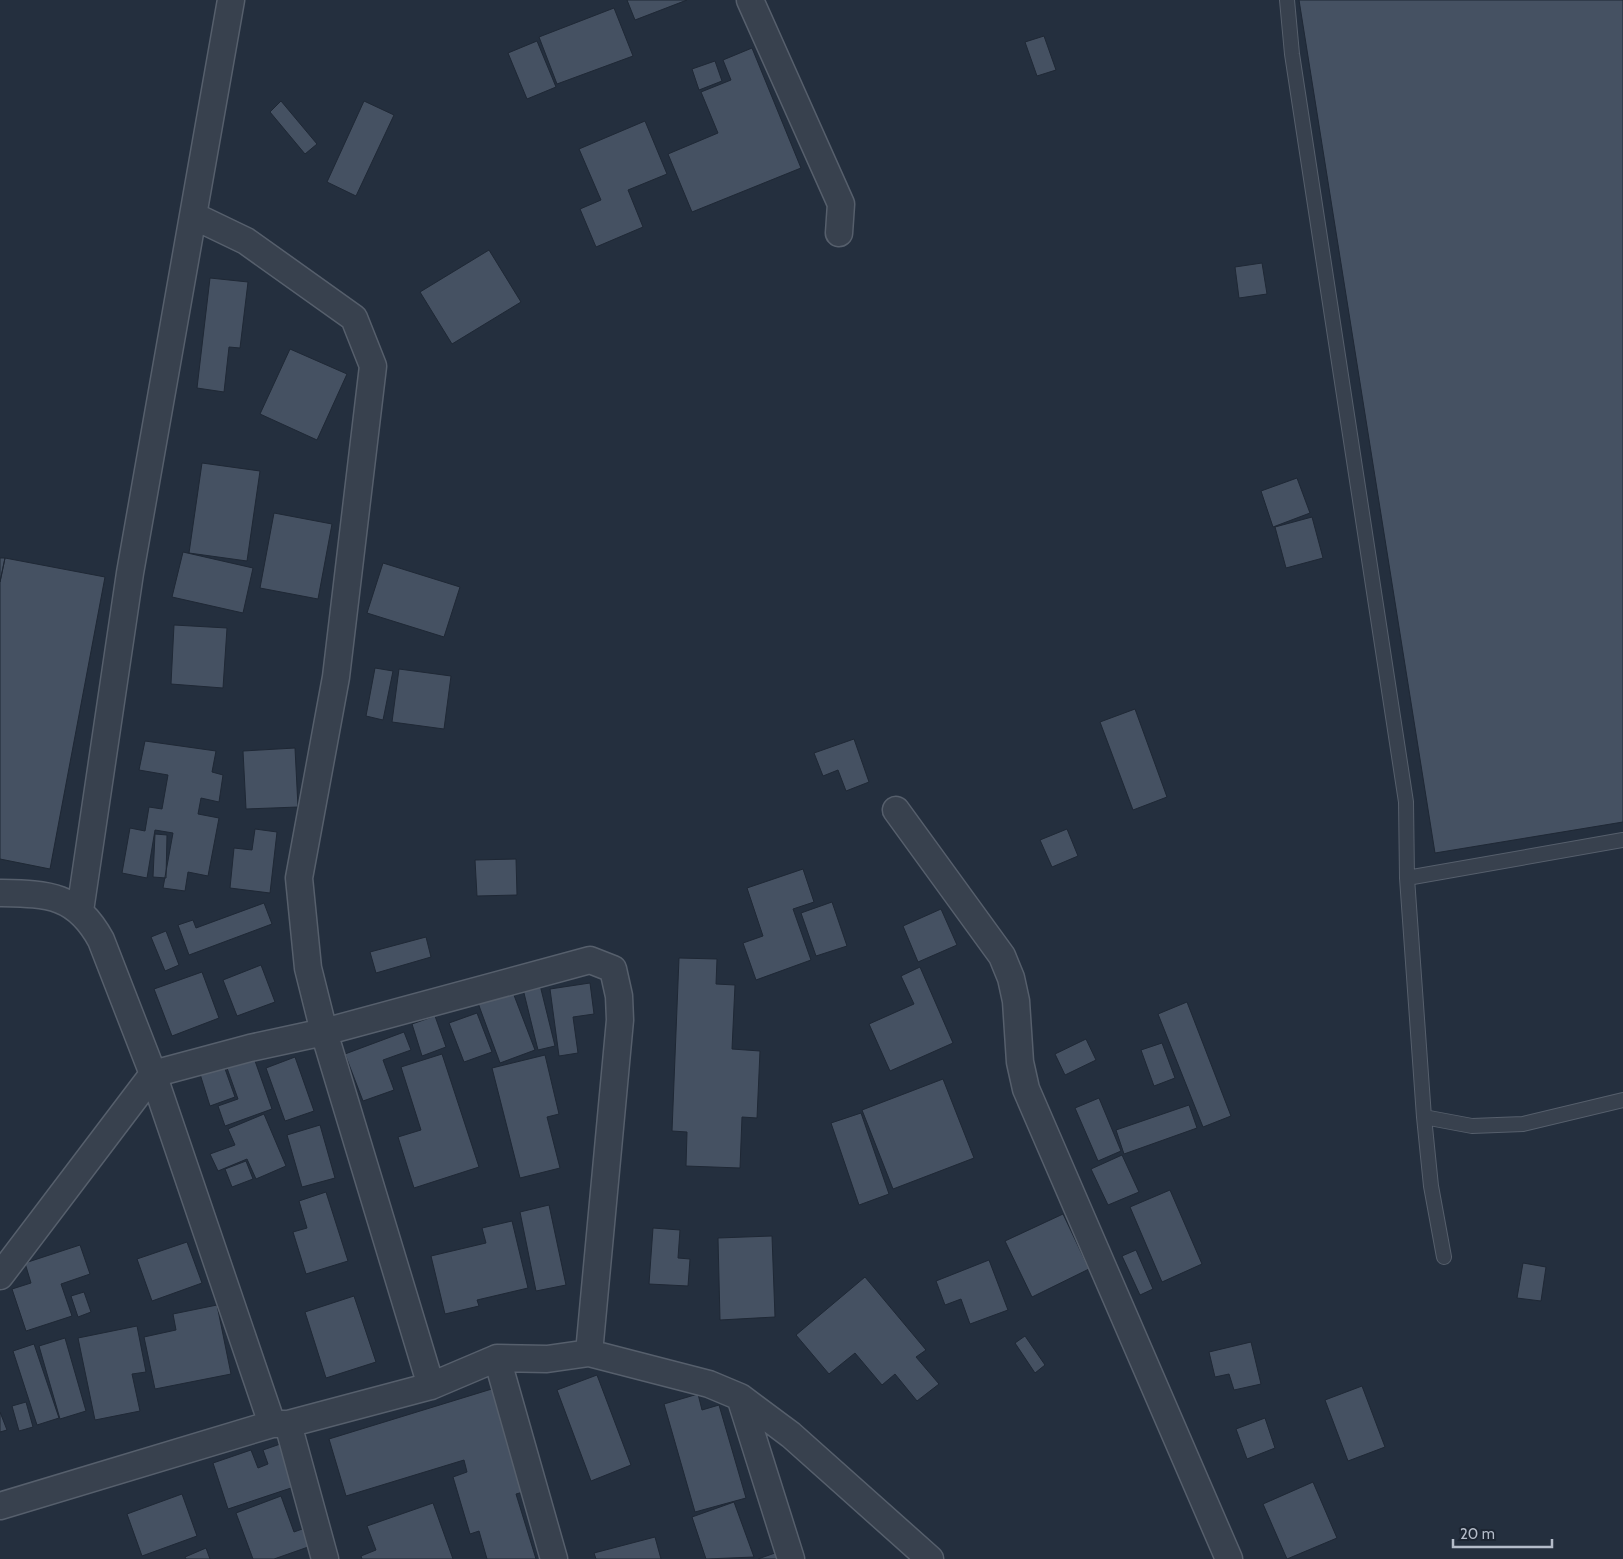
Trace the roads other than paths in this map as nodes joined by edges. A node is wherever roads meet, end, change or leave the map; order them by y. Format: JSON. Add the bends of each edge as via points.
{"nodes":[{"id":1,"x":230,"y":0,"type":"edge"},
{"id":2,"x":750,"y":0,"type":"edge"},
{"id":3,"x":1287,"y":0,"type":"edge"},
{"id":4,"x":194,"y":216,"type":"junction"},
{"id":5,"x":840,"y":233,"type":"dead end"},
{"id":6,"x":896,"y":810,"type":"dead end"},
{"id":7,"x":1623,"y":840,"type":"edge"},
{"id":8,"x":1407,"y":878,"type":"junction"},
{"id":9,"x":0,"y":893,"type":"edge"},
{"id":10,"x":80,"y":911,"type":"junction"},
{"id":11,"x":324,"y":1032,"type":"junction"},
{"id":12,"x":152,"y":1074,"type":"junction"},
{"id":13,"x":1623,"y":1100,"type":"edge"},
{"id":14,"x":1424,"y":1117,"type":"junction"},
{"id":15,"x":1444,"y":1257,"type":"dead end"},
{"id":16,"x":0,"y":1276,"type":"edge"},
{"id":17,"x":589,"y":1353,"type":"junction"},
{"id":18,"x":496,"y":1358,"type":"junction"},
{"id":19,"x":431,"y":1386,"type":"junction"},
{"id":20,"x":740,"y":1397,"type":"junction"},
{"id":21,"x":280,"y":1424,"type":"junction"},
{"id":22,"x":0,"y":1506,"type":"edge"},
{"id":23,"x":325,"y":1559,"type":"edge"},
{"id":24,"x":554,"y":1559,"type":"edge"},
{"id":25,"x":791,"y":1559,"type":"edge"},
{"id":26,"x":930,"y":1559,"type":"edge"},
{"id":27,"x":1229,"y":1559,"type":"edge"}],
"edges":[{"from":1,"to":4,"type":"street"},
{"from":2,"to":5,"type":"street","via":[[841,204]]},
{"from":3,"to":8,"type":"lane","via":[[1292,54],[1406,802]]},
{"from":4,"to":10,"type":"street","via":[[130,573]]},
{"from":4,"to":11,"type":"street","via":[[246,241],[354,318],[373,366],[336,677],[299,878],[308,968]]},
{"from":6,"to":27,"type":"street","via":[[1002,956],[1016,1001],[1020,1062],[1026,1089]]},
{"from":7,"to":8,"type":"lane"},
{"from":8,"to":14,"type":"lane"},
{"from":9,"to":10,"type":"street","via":[[48,895]]},
{"from":10,"to":12,"type":"street","via":[[101,940]]},
{"from":11,"to":12,"type":"street"},
{"from":11,"to":17,"type":"street","via":[[590,960],[613,968],[620,1020]]},
{"from":11,"to":19,"type":"street"},
{"from":12,"to":16,"type":"street"},
{"from":12,"to":21,"type":"street"},
{"from":13,"to":14,"type":"lane","via":[[1523,1124],[1472,1126]]},
{"from":14,"to":15,"type":"lane","via":[[1430,1186]]},
{"from":17,"to":18,"type":"street","via":[[547,1359]]},
{"from":17,"to":20,"type":"street","via":[[709,1384]]},
{"from":18,"to":19,"type":"street"},
{"from":18,"to":24,"type":"street"},
{"from":19,"to":21,"type":"street"},
{"from":20,"to":25,"type":"street"},
{"from":20,"to":26,"type":"street","via":[[791,1435]]},
{"from":21,"to":22,"type":"street"},
{"from":21,"to":23,"type":"street"}]}
